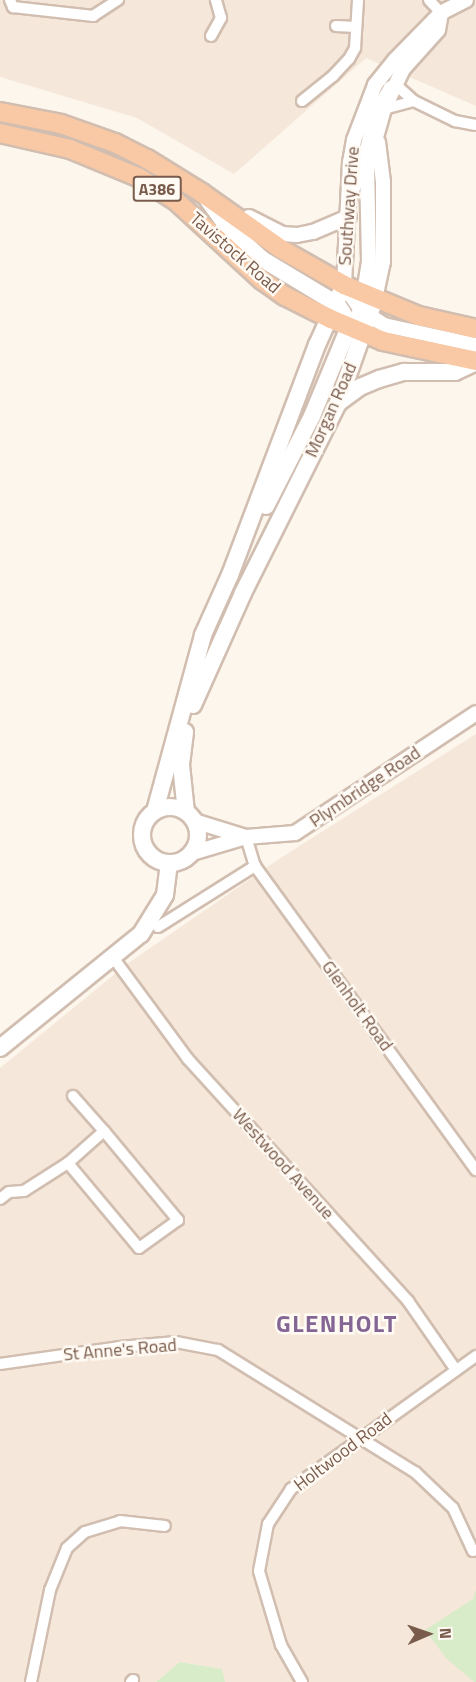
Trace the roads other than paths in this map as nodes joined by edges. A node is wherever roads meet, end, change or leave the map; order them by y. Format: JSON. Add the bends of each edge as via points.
{"nodes":[{"id":1,"x":9,"y":0,"type":"edge"},
{"id":2,"x":118,"y":0,"type":"edge"},
{"id":3,"x":216,"y":0,"type":"edge"},
{"id":4,"x":358,"y":0,"type":"edge"},
{"id":5,"x":429,"y":0,"type":"edge"},
{"id":6,"x":466,"y":0,"type":"edge"},
{"id":7,"x":441,"y":13,"type":"junction"},
{"id":8,"x":336,"y":26,"type":"dead end"},
{"id":9,"x":356,"y":27,"type":"junction"},
{"id":10,"x":211,"y":36,"type":"dead end"},
{"id":11,"x":395,"y":84,"type":"junction"},
{"id":12,"x":302,"y":101,"type":"dead end"},
{"id":13,"x":414,"y":101,"type":"junction"},
{"id":14,"x":384,"y":110,"type":"junction"},
{"id":15,"x":0,"y":112,"type":"edge"},
{"id":16,"x":476,"y":125,"type":"edge"},
{"id":17,"x":0,"y":134,"type":"edge"},
{"id":18,"x":202,"y":193,"type":"junction"},
{"id":19,"x":350,"y":201,"type":"junction"},
{"id":20,"x":349,"y":217,"type":"junction"},
{"id":21,"x":344,"y":285,"type":"junction"},
{"id":22,"x":355,"y":312,"type":"junction"},
{"id":23,"x":476,"y":329,"type":"edge"},
{"id":24,"x":476,"y":345,"type":"edge"},
{"id":25,"x":476,"y":362,"type":"edge"},
{"id":26,"x":338,"y":403,"type":"junction"},
{"id":27,"x":230,"y":575,"type":"junction"},
{"id":28,"x":476,"y":714,"type":"edge"},
{"id":29,"x":155,"y":811,"type":"junction"},
{"id":30,"x":190,"y":816,"type":"junction"},
{"id":31,"x":246,"y":837,"type":"junction"},
{"id":32,"x":192,"y":853,"type":"junction"},
{"id":33,"x":169,"y":863,"type":"junction"},
{"id":34,"x":255,"y":866,"type":"junction"},
{"id":35,"x":158,"y":927,"type":"dead end"},
{"id":36,"x":112,"y":956,"type":"junction"},
{"id":37,"x":0,"y":1048,"type":"edge"},
{"id":38,"x":73,"y":1096,"type":"dead end"},
{"id":39,"x":104,"y":1131,"type":"junction"},
{"id":40,"x":68,"y":1163,"type":"junction"},
{"id":41,"x":476,"y":1170,"type":"edge"},
{"id":42,"x":0,"y":1199,"type":"edge"},
{"id":43,"x":476,"y":1356,"type":"edge"},
{"id":44,"x":0,"y":1364,"type":"edge"},
{"id":45,"x":456,"y":1370,"type":"junction"},
{"id":46,"x":361,"y":1437,"type":"junction"},
{"id":47,"x":165,"y":1526,"type":"dead end"},
{"id":48,"x":476,"y":1550,"type":"edge"},
{"id":49,"x":31,"y":1682,"type":"edge"},
{"id":50,"x":302,"y":1682,"type":"edge"}],
"edges":[{"from":1,"to":2,"type":"street","via":[[13,7],[93,16]]},
{"from":3,"to":10,"type":"street","via":[[221,18]]},
{"from":4,"to":9,"type":"street"},
{"from":5,"to":7,"type":"street"},
{"from":6,"to":7,"type":"street","name":"Southway Drive"},
{"from":7,"to":11,"type":"street","name":"Southway Drive","via":[[438,30],[414,54]]},
{"from":7,"to":19,"type":"street","name":"Southway Drive","via":[[375,85],[354,140]]},
{"from":8,"to":9,"type":"street"},
{"from":9,"to":12,"type":"street","via":[[355,48],[349,59]]},
{"from":11,"to":13,"type":"street"},
{"from":11,"to":14,"type":"street","name":"Southway Drive"},
{"from":11,"to":19,"type":"street","via":[[389,87],[373,115]]},
{"from":13,"to":14,"type":"street"},
{"from":13,"to":16,"type":"street","via":[[454,121]]},
{"from":14,"to":22,"type":"street","name":"Southway Drive","via":[[377,140],[383,182],[383,262]]},
{"from":15,"to":18,"type":"highway","name":"Tavistock Road","number":"A386","via":[[62,124],[115,143]]},
{"from":17,"to":22,"type":"highway","name":"Tavistock Road","number":"A386","via":[[70,149],[138,177],[175,200],[262,280],[285,296]]},
{"from":18,"to":20,"type":"street","via":[[282,234],[313,232]]},
{"from":18,"to":21,"type":"highway","name":"Tavistock Road","number":"A386","via":[[281,249]]},
{"from":18,"to":22,"type":"main road","via":[[230,230],[262,259]]},
{"from":19,"to":20,"type":"street","name":"Southway Drive"},
{"from":20,"to":21,"type":"street","name":"Southway Drive"},
{"from":21,"to":22,"type":"highway","name":"Tavistock Road","number":"A386"},
{"from":22,"to":23,"type":"highway","name":"Tavistock Road","number":"A386","via":[[419,316]]},
{"from":22,"to":24,"type":"street","via":[[400,330]]},
{"from":22,"to":25,"type":"highway","name":"Tavistock Road","number":"A386","via":[[383,341]]},
{"from":22,"to":26,"type":"main road","name":"Morgan Road","via":[[357,354]]},
{"from":22,"to":27,"type":"main road","name":"Morgan Road","via":[[312,416]]},
{"from":22,"to":27,"type":"main road","name":"Morgan Road","via":[[317,345]]},
{"from":25,"to":26,"type":"main road","via":[[455,372],[405,372],[379,379]]},
{"from":26,"to":30,"type":"main road","name":"Morgan Road","via":[[200,686],[185,731],[181,765]]},
{"from":27,"to":29,"type":"main road","name":"Morgan Road","via":[[203,635]]},
{"from":28,"to":31,"type":"street","name":"Plymbridge Road","via":[[295,833]]},
{"from":29,"to":30,"type":"main road","name":"Plymbridge Road","via":[[167,807]]},
{"from":29,"to":33,"type":"main road","via":[[143,826],[145,848],[151,856]]},
{"from":30,"to":31,"type":"street","name":"Plymbridge Road"},
{"from":30,"to":32,"type":"main road","via":[[198,830]]},
{"from":31,"to":32,"type":"street","name":"Plymbridge Road"},
{"from":31,"to":34,"type":"street","name":"Glenholt Road"},
{"from":32,"to":33,"type":"main road","name":"Plymbridge Road","via":[[179,862]]},
{"from":33,"to":36,"type":"main road","via":[[165,895],[159,905],[141,934]]},
{"from":34,"to":35,"type":"street"},
{"from":34,"to":41,"type":"street","name":"Glenholt Road"},
{"from":36,"to":37,"type":"main road"},
{"from":36,"to":45,"type":"street","name":"Westwood Avenue","via":[[188,1059],[408,1301]]},
{"from":38,"to":39,"type":"street"},
{"from":39,"to":40,"type":"street"},
{"from":39,"to":40,"type":"street","via":[[178,1220],[139,1248]]},
{"from":40,"to":42,"type":"street","via":[[24,1191],[9,1192]]},
{"from":43,"to":45,"type":"street","name":"Holtwood Road"},
{"from":44,"to":46,"type":"street","name":"St Anne's Road","via":[[176,1342],[218,1350]]},
{"from":45,"to":46,"type":"street","name":"Holtwood Road"},
{"from":46,"to":48,"type":"street","name":"St Anne's Road","via":[[415,1472],[453,1508],[473,1551]]},
{"from":46,"to":50,"type":"street","name":"Holtwood Road","via":[[291,1489],[268,1524],[259,1571],[281,1645]]},
{"from":47,"to":49,"type":"street","via":[[120,1521],[85,1532],[67,1548],[50,1590]]}]}
